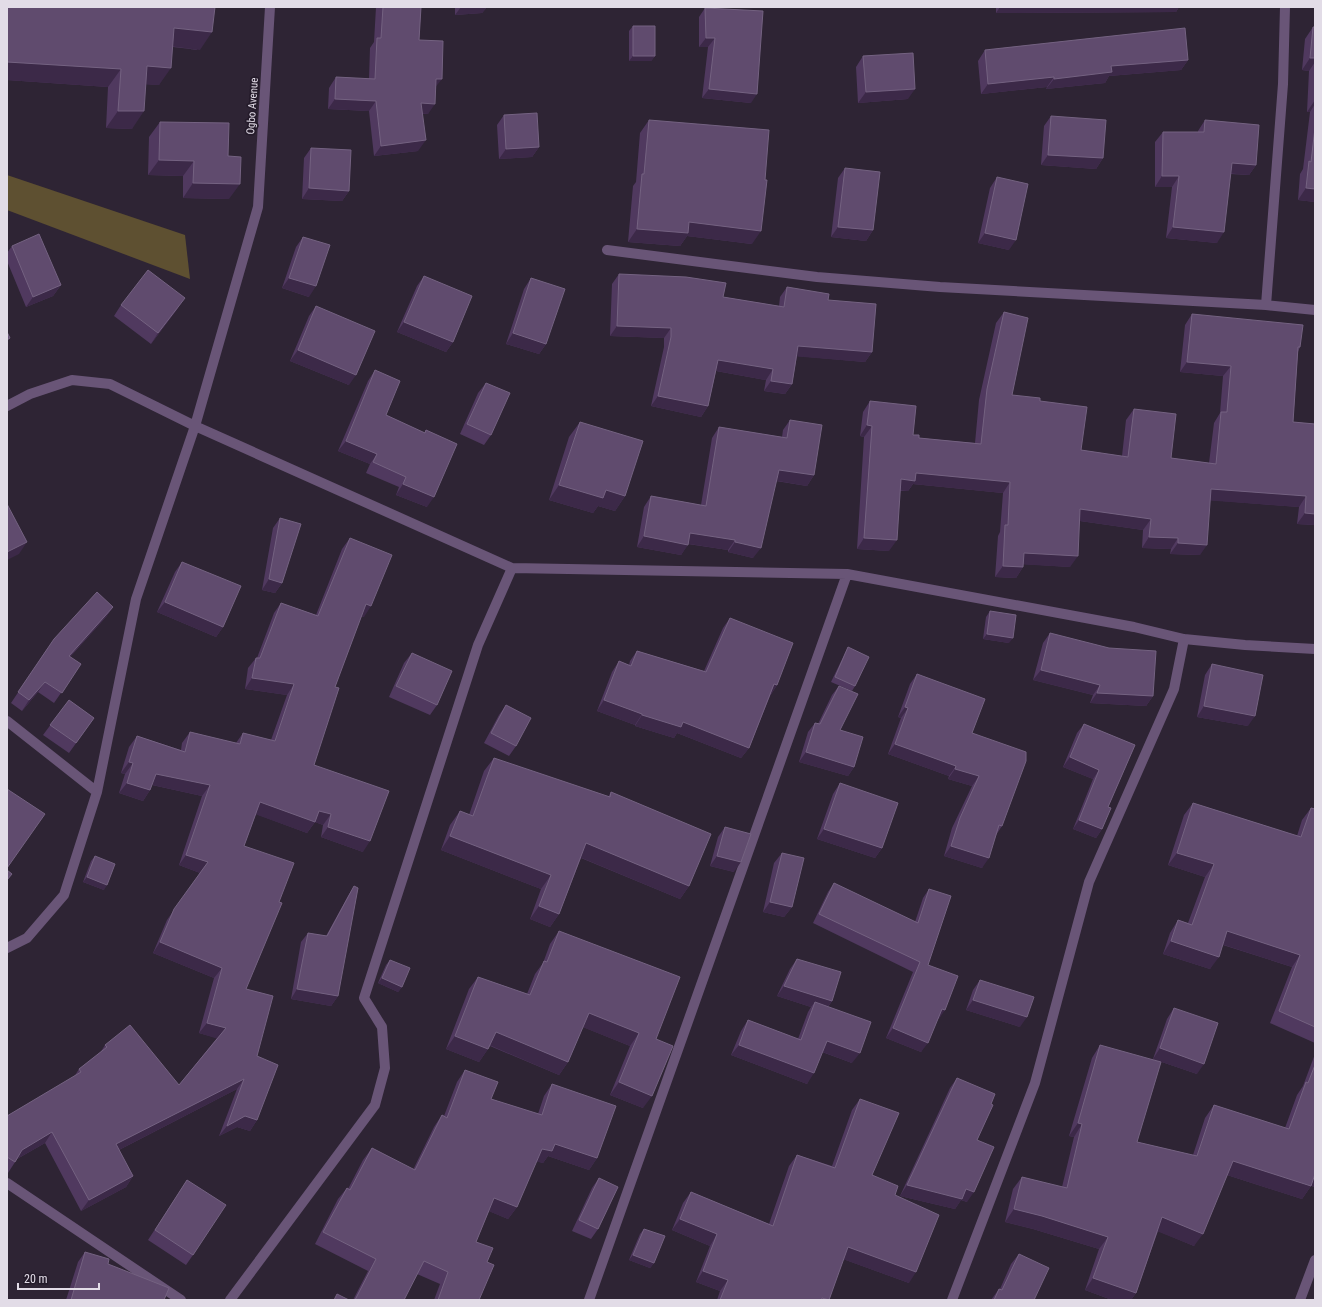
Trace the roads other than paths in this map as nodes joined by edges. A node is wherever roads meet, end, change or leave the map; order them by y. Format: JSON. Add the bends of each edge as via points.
{"nodes":[{"id":1,"x":270,"y":7,"type":"edge"},
{"id":2,"x":1285,"y":7,"type":"edge"},
{"id":3,"x":607,"y":250,"type":"dead end"},
{"id":4,"x":1266,"y":305,"type":"junction"},
{"id":5,"x":1315,"y":310,"type":"edge"},
{"id":6,"x":7,"y":406,"type":"edge"},
{"id":7,"x":196,"y":426,"type":"junction"},
{"id":8,"x":512,"y":568,"type":"junction"},
{"id":9,"x":847,"y":574,"type":"junction"},
{"id":10,"x":1184,"y":639,"type":"junction"},
{"id":11,"x":1315,"y":649,"type":"edge"},
{"id":12,"x":7,"y":721,"type":"edge"},
{"id":13,"x":97,"y":792,"type":"junction"},
{"id":14,"x":7,"y":948,"type":"edge"},
{"id":15,"x":7,"y":1183,"type":"edge"},
{"id":16,"x":1315,"y":1260,"type":"edge"},
{"id":17,"x":181,"y":1300,"type":"edge"},
{"id":18,"x":230,"y":1300,"type":"edge"},
{"id":19,"x":589,"y":1300,"type":"edge"},
{"id":20,"x":952,"y":1300,"type":"edge"},
{"id":21,"x":1300,"y":1300,"type":"edge"}],
"edges":[{"from":1,"to":7,"type":"street","name":"Ogbo Avenue","via":[[258,207]]},
{"from":2,"to":4,"type":"street","via":[[1283,84]]},
{"from":3,"to":4,"type":"street","via":[[817,277]]},
{"from":4,"to":5,"type":"street"},
{"from":6,"to":7,"type":"street","via":[[30,394],[72,380],[110,384]]},
{"from":7,"to":8,"type":"street"},
{"from":7,"to":13,"type":"street","name":"Ogbo Avenue","via":[[136,599]]},
{"from":8,"to":9,"type":"street"},
{"from":8,"to":18,"type":"street","via":[[478,645],[364,998],[382,1027],[385,1068],[375,1105]]},
{"from":9,"to":10,"type":"street","via":[[1134,627]]},
{"from":9,"to":19,"type":"street"},
{"from":10,"to":11,"type":"street"},
{"from":10,"to":20,"type":"street","via":[[1174,689],[1089,882],[1035,1083]]},
{"from":12,"to":13,"type":"street"},
{"from":13,"to":14,"type":"street","name":"Ogbo Avenue","via":[[64,895],[27,938]]},
{"from":15,"to":17,"type":"street"},
{"from":16,"to":21,"type":"street"}]}
